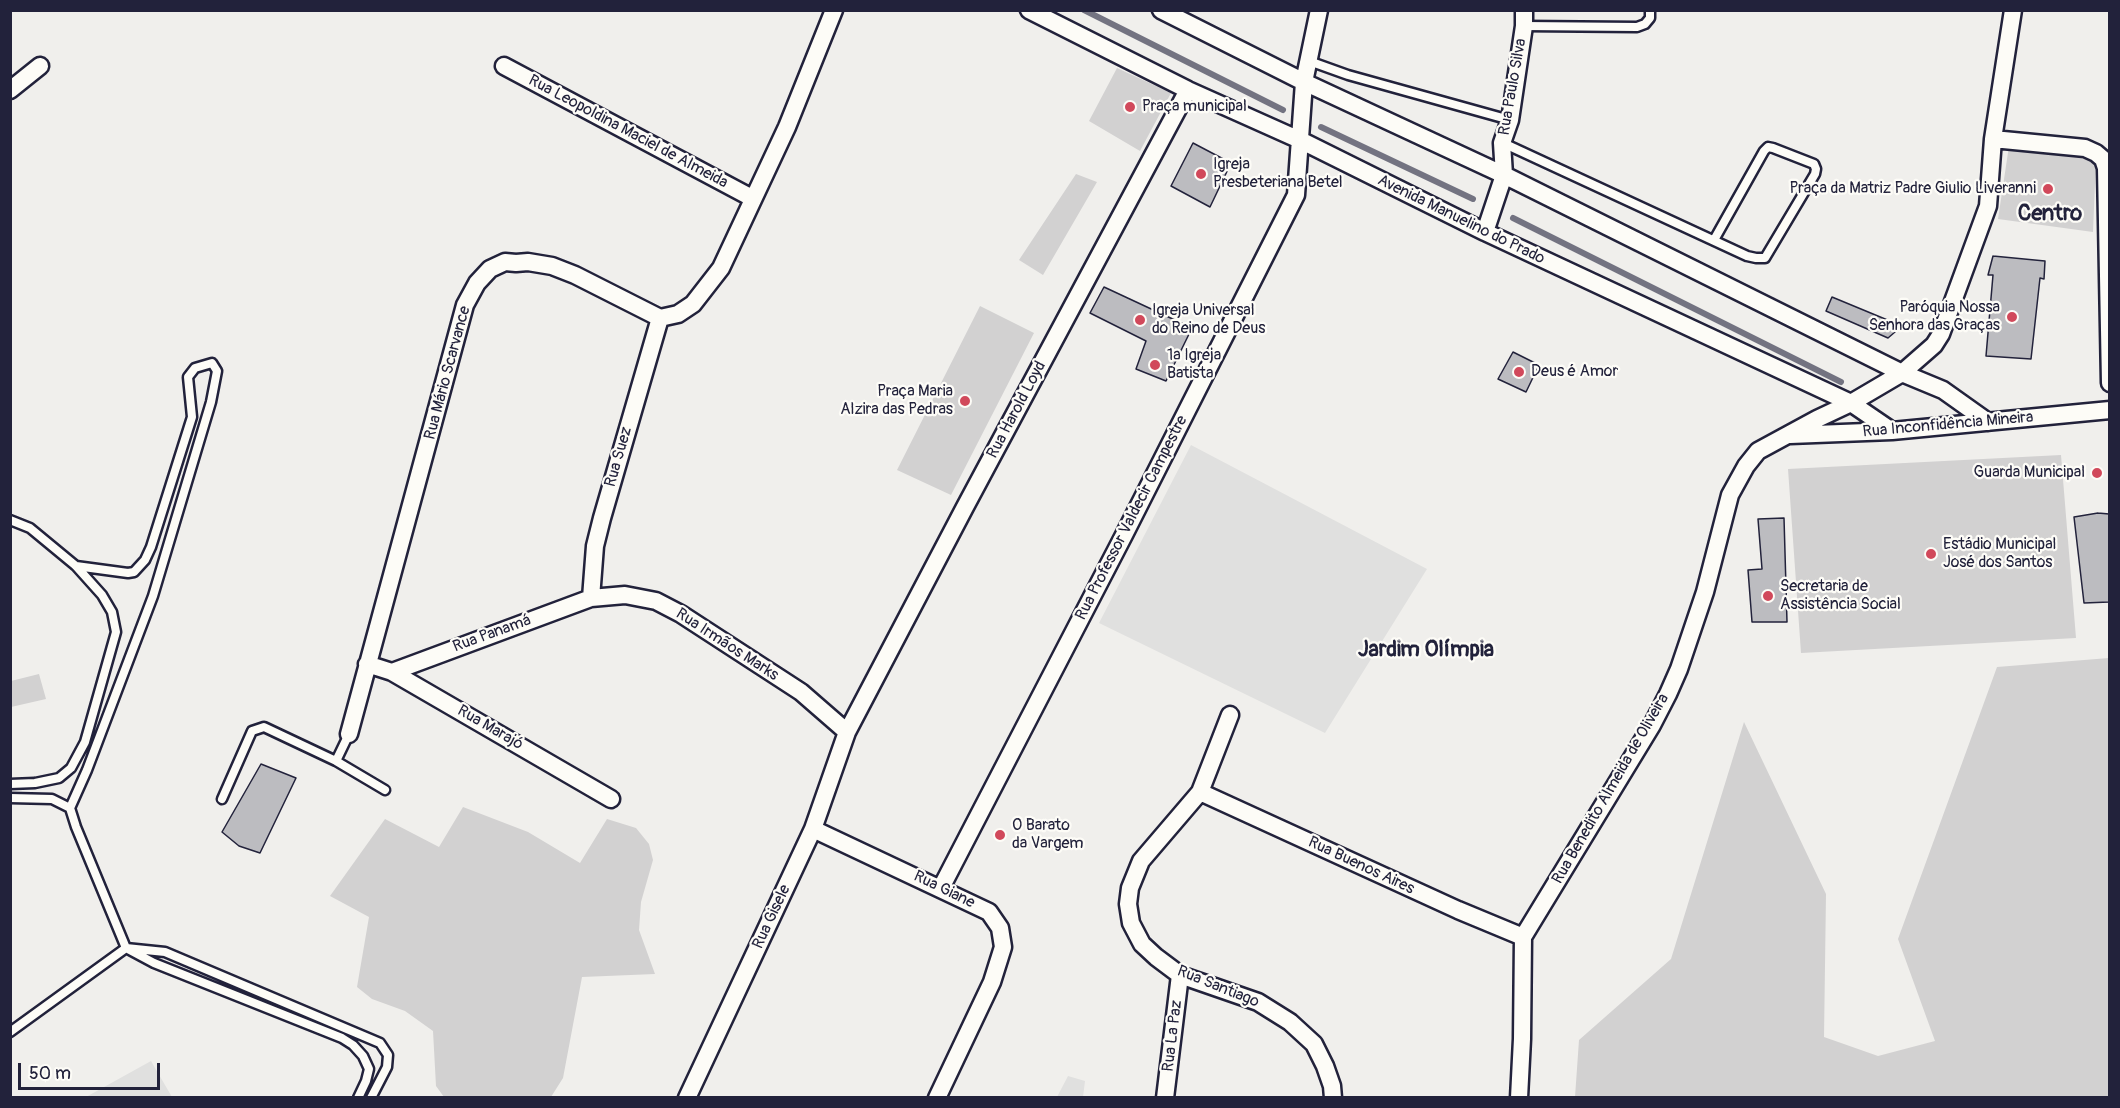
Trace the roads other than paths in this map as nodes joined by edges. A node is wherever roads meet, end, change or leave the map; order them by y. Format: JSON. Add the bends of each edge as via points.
{"nodes":[{"id":1,"x":834,"y":10,"type":"edge"},
{"id":2,"x":1029,"y":10,"type":"edge"},
{"id":3,"x":1161,"y":10,"type":"edge"},
{"id":4,"x":1319,"y":10,"type":"edge"},
{"id":5,"x":1650,"y":10,"type":"edge"},
{"id":6,"x":2013,"y":10,"type":"edge"},
{"id":7,"x":1524,"y":18,"type":"edge"},
{"id":8,"x":1309,"y":61,"type":"junction"},
{"id":9,"x":40,"y":66,"type":"dead end"},
{"id":10,"x":504,"y":66,"type":"dead end"},
{"id":11,"x":1304,"y":82,"type":"junction"},
{"id":12,"x":10,"y":90,"type":"edge"},
{"id":13,"x":1188,"y":90,"type":"junction"},
{"id":14,"x":1510,"y":120,"type":"junction"},
{"id":15,"x":1993,"y":139,"type":"junction"},
{"id":16,"x":1302,"y":141,"type":"junction"},
{"id":17,"x":1502,"y":143,"type":"junction"},
{"id":18,"x":1504,"y":175,"type":"junction"},
{"id":19,"x":752,"y":198,"type":"junction"},
{"id":20,"x":1485,"y":232,"type":"junction"},
{"id":21,"x":1714,"y":240,"type":"junction"},
{"id":22,"x":660,"y":318,"type":"junction"},
{"id":23,"x":1902,"y":373,"type":"junction"},
{"id":24,"x":2109,"y":383,"type":"edge"},
{"id":25,"x":1851,"y":403,"type":"junction"},
{"id":26,"x":2109,"y":410,"type":"edge"},
{"id":27,"x":1988,"y":422,"type":"junction"},
{"id":28,"x":1892,"y":431,"type":"junction"},
{"id":29,"x":1786,"y":435,"type":"junction"},
{"id":30,"x":10,"y":520,"type":"edge"},
{"id":31,"x":76,"y":566,"type":"junction"},
{"id":32,"x":591,"y":598,"type":"junction"},
{"id":33,"x":367,"y":664,"type":"junction"},
{"id":34,"x":392,"y":672,"type":"junction"},
{"id":35,"x":1230,"y":715,"type":"dead end"},
{"id":36,"x":847,"y":732,"type":"junction"},
{"id":37,"x":349,"y":734,"type":"joint"},
{"id":38,"x":336,"y":761,"type":"junction"},
{"id":39,"x":10,"y":784,"type":"edge"},
{"id":40,"x":385,"y":790,"type":"dead end"},
{"id":41,"x":1200,"y":792,"type":"junction"},
{"id":42,"x":10,"y":798,"type":"edge"},
{"id":43,"x":222,"y":799,"type":"dead end"},
{"id":44,"x":611,"y":799,"type":"dead end"},
{"id":45,"x":70,"y":808,"type":"junction"},
{"id":46,"x":813,"y":829,"type":"junction"},
{"id":47,"x":941,"y":888,"type":"junction"},
{"id":48,"x":1523,"y":937,"type":"junction"},
{"id":49,"x":126,"y":948,"type":"junction"},
{"id":50,"x":1180,"y":975,"type":"junction"},
{"id":51,"x":10,"y":1032,"type":"edge"},
{"id":52,"x":358,"y":1098,"type":"edge"},
{"id":53,"x":371,"y":1098,"type":"edge"},
{"id":54,"x":687,"y":1098,"type":"edge"},
{"id":55,"x":937,"y":1098,"type":"edge"},
{"id":56,"x":1165,"y":1098,"type":"edge"},
{"id":57,"x":1333,"y":1098,"type":"edge"},
{"id":58,"x":1519,"y":1098,"type":"edge"}],
"edges":[{"from":1,"to":19,"type":"street","via":[[787,127]]},
{"from":2,"to":13,"type":"street","name":"Avenida Manuelino do Prado"},
{"from":3,"to":11,"type":"street"},
{"from":4,"to":8,"type":"street","name":"Rua Professor Valdecir Campestre"},
{"from":5,"to":7,"type":"lane","via":[[1646,24],[1637,27]]},
{"from":6,"to":15,"type":"street","name":"Rua Benedito Almeida de Oliveira"},
{"from":7,"to":14,"type":"street","name":"Rua Paulo Silva"},
{"from":8,"to":11,"type":"street","name":"Rua Professor Valdecir Campestre"},
{"from":8,"to":14,"type":"lane"},
{"from":9,"to":12,"type":"street"},
{"from":10,"to":19,"type":"street","name":"Rua Leopoldina Maciel de Almeida"},
{"from":11,"to":16,"type":"street","name":"Rua Professor Valdecir Campestre"},
{"from":11,"to":18,"type":"street"},
{"from":13,"to":16,"type":"street","name":"Avenida Manuelino do Prado"},
{"from":13,"to":36,"type":"street","name":"Rua Harold Loyd"},
{"from":14,"to":17,"type":"street","name":"Rua Paulo Silva"},
{"from":15,"to":23,"type":"street","name":"Rua Benedito Almeida de Oliveira","via":[[1988,206],[1941,334]]},
{"from":15,"to":24,"type":"street","via":[[2085,148],[2103,159]]},
{"from":16,"to":20,"type":"street","name":"Avenida Manuelino do Prado"},
{"from":16,"to":47,"type":"street","name":"Rua Professor Valdecir Campestre","via":[[1296,195]]},
{"from":17,"to":18,"type":"street","name":"Rua Paulo Silva"},
{"from":17,"to":21,"type":"lane"},
{"from":18,"to":20,"type":"street","name":"Rua Paulo Silva"},
{"from":18,"to":23,"type":"street"},
{"from":19,"to":22,"type":"street","via":[[722,268],[707,288],[678,314]]},
{"from":20,"to":25,"type":"street","name":"Avenida Manuelino do Prado"},
{"from":21,"to":21,"type":"lane","via":[[1768,147],[1814,164],[1815,174],[1765,258],[1747,256]]},
{"from":22,"to":32,"type":"street","name":"Rua Suez","via":[[595,546]]},
{"from":22,"to":33,"type":"street","name":"Rua Mário Scarvance","via":[[552,266],[505,262],[490,269],[477,283],[465,305]]},
{"from":23,"to":25,"type":"street","name":"Rua Benedito Almeida de Oliveira"},
{"from":23,"to":27,"type":"street","via":[[1943,390]]},
{"from":25,"to":28,"type":"street","name":"Avenida Manuelino do Prado"},
{"from":25,"to":29,"type":"street","name":"Rua Benedito Almeida de Oliveira"},
{"from":26,"to":27,"type":"street","name":"Rua Inconfidência Mineira"},
{"from":27,"to":28,"type":"street","name":"Rua Inconfidência Mineira"},
{"from":28,"to":29,"type":"street","name":"Rua Inconfidência Mineira"},
{"from":29,"to":48,"type":"street","name":"Rua Benedito Almeida de Oliveira","via":[[1758,451],[1730,495],[1705,592],[1668,694]]},
{"from":30,"to":31,"type":"lane","via":[[30,528]]},
{"from":31,"to":39,"type":"lane","via":[[102,595],[112,612],[116,632],[85,742],[71,768],[59,778]]},
{"from":31,"to":45,"type":"lane","via":[[128,573],[145,560],[192,417],[188,377],[195,368],[212,363],[218,371],[211,402],[153,596]]},
{"from":32,"to":34,"type":"street","name":"Rua Panamá"},
{"from":32,"to":36,"type":"street","name":"Rua Irmãos Marks","via":[[625,595],[656,601],[801,692]]},
{"from":33,"to":34,"type":"street","name":"Rua Marajó"},
{"from":33,"to":37,"type":"street","name":"Rua Mário Scarvance"},
{"from":34,"to":44,"type":"street","name":"Rua Marajó"},
{"from":35,"to":41,"type":"street","name":"Rua Santiago"},
{"from":36,"to":46,"type":"street","name":"Rua Gisele"},
{"from":37,"to":38,"type":"lane"},
{"from":38,"to":40,"type":"lane"},
{"from":38,"to":43,"type":"lane","via":[[264,727],[256,729]]},
{"from":41,"to":48,"type":"street","name":"Rua Buenos Aires"},
{"from":41,"to":50,"type":"street","name":"Rua Santiago","via":[[1141,861],[1128,904],[1131,922],[1142,944]]},
{"from":42,"to":45,"type":"lane","via":[[52,799]]},
{"from":45,"to":49,"type":"lane"},
{"from":46,"to":47,"type":"street","name":"Rua Giane"},
{"from":46,"to":54,"type":"street","name":"Rua Gisele"},
{"from":47,"to":55,"type":"street","name":"Rua Giane","via":[[988,912],[1000,928],[1003,947],[992,982]]},
{"from":48,"to":58,"type":"street"},
{"from":49,"to":51,"type":"lane"},
{"from":49,"to":52,"type":"lane","via":[[353,1045],[369,1068]]},
{"from":49,"to":53,"type":"lane","via":[[165,952],[380,1043],[388,1055],[387,1067]]},
{"from":50,"to":56,"type":"street","name":"Rua La Paz"},
{"from":50,"to":57,"type":"street","name":"Rua Santiago","via":[[1258,1002],[1290,1022],[1314,1044],[1325,1066]]}]}
